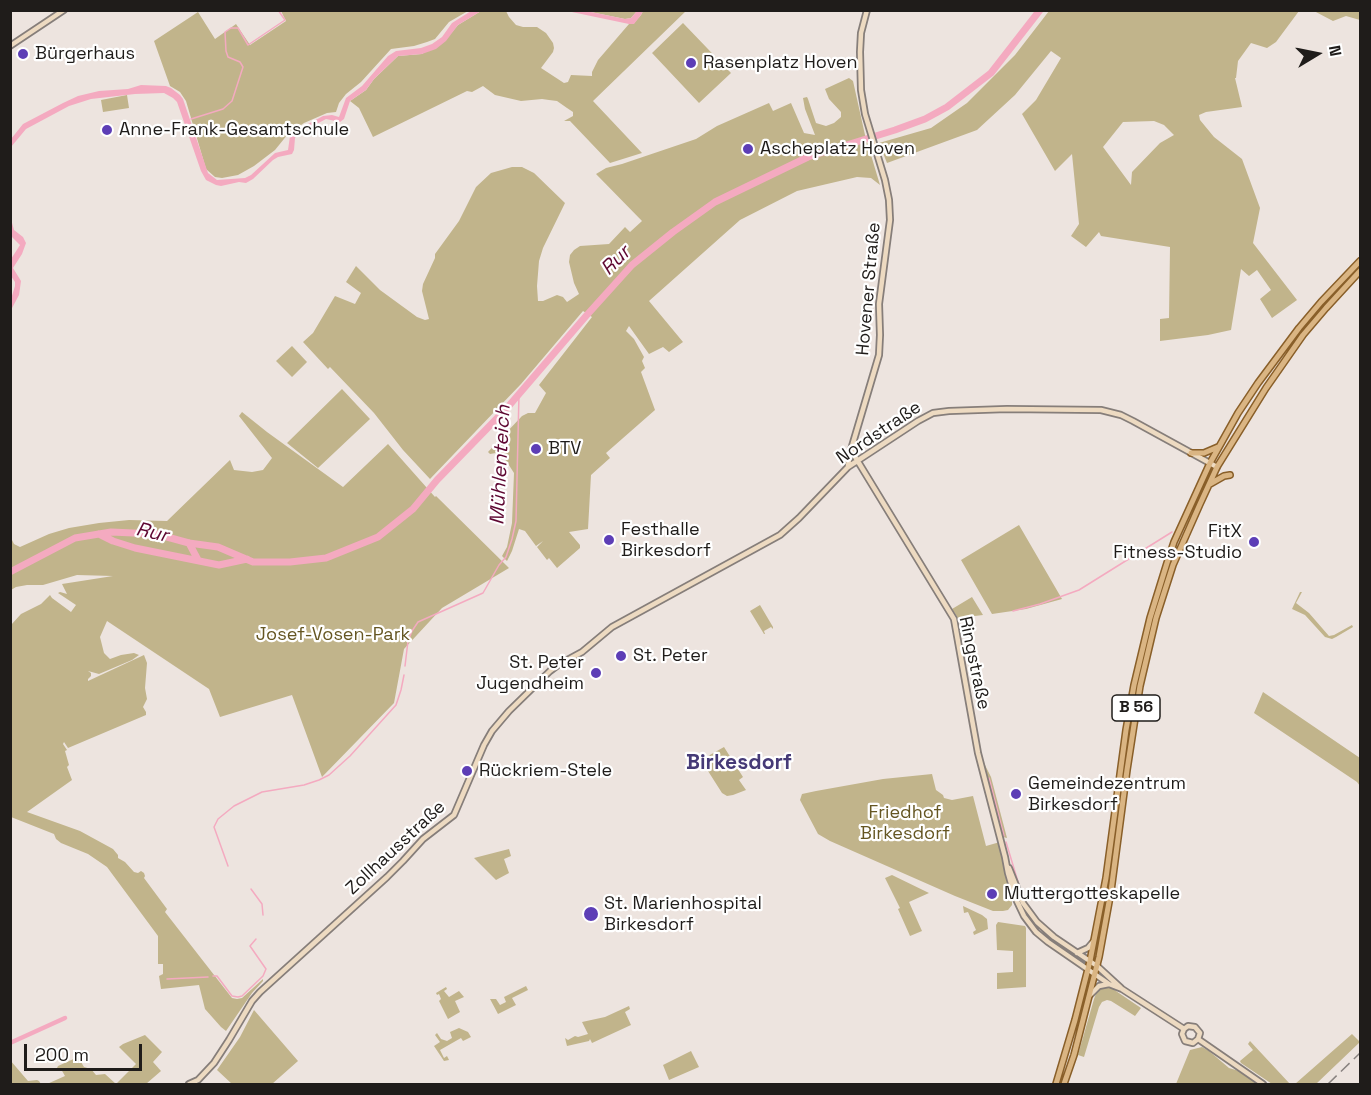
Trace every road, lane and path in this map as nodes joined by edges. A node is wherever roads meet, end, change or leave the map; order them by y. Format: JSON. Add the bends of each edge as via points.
{"nodes":[{"id":1,"x":64,"y":10,"type":"edge"},
{"id":2,"x":867,"y":10,"type":"edge"},
{"id":3,"x":10,"y":46,"type":"edge"},
{"id":4,"x":1360,"y":261,"type":"edge"},
{"id":5,"x":1360,"y":271,"type":"edge"},
{"id":6,"x":1219,"y":446,"type":"junction"},
{"id":7,"x":852,"y":447,"type":"junction"},
{"id":8,"x":1191,"y":453,"type":"junction"},
{"id":9,"x":857,"y":460,"type":"junction"},
{"id":10,"x":1210,"y":463,"type":"junction"},
{"id":11,"x":848,"y":467,"type":"junction"},
{"id":12,"x":1217,"y":467,"type":"junction"},
{"id":13,"x":1230,"y":475,"type":"dead end"},
{"id":14,"x":1209,"y":485,"type":"junction"},
{"id":15,"x":573,"y":658,"type":"joint"},
{"id":16,"x":1024,"y":911,"type":"junction"},
{"id":17,"x":1094,"y":939,"type":"junction"},
{"id":18,"x":1077,"y":953,"type":"junction"},
{"id":19,"x":1090,"y":961,"type":"junction"},
{"id":20,"x":1097,"y":966,"type":"junction"},
{"id":21,"x":1088,"y":969,"type":"junction"},
{"id":22,"x":1095,"y":974,"type":"junction"},
{"id":23,"x":1108,"y":984,"type":"junction"},
{"id":24,"x":1122,"y":989,"type":"junction"},
{"id":25,"x":1090,"y":995,"type":"junction"},
{"id":26,"x":1184,"y":1029,"type":"junction"},
{"id":27,"x":1198,"y":1039,"type":"junction"},
{"id":28,"x":195,"y":1083,"type":"edge"},
{"id":29,"x":189,"y":1084,"type":"edge"},
{"id":30,"x":1056,"y":1084,"type":"edge"},
{"id":31,"x":1064,"y":1084,"type":"edge"},
{"id":32,"x":1263,"y":1084,"type":"edge"}],
"edges":[{"from":1,"to":3,"type":"main road"},
{"from":2,"to":7,"type":"main road","name":"Hovener Straße","via":[[861,33],[862,99],[889,200],[890,220],[879,304],[880,344]]},
{"from":4,"to":6,"type":"main road","number":"B 56","via":[[1299,328],[1254,389]]},
{"from":5,"to":12,"type":"main road","number":"B 56","via":[[1303,335]]},
{"from":6,"to":8,"type":"main road","via":[[1208,452]]},
{"from":6,"to":10,"type":"main road","number":"B 56"},
{"from":7,"to":9,"type":"main road"},
{"from":7,"to":11,"type":"main road","name":"Hovener Straße"},
{"from":8,"to":9,"type":"main road","name":"Nordstraße","via":[[1109,411],[1007,409],[933,412]]},
{"from":8,"to":10,"type":"main road","name":"Nordstraße"},
{"from":9,"to":11,"type":"main road","name":"Nordstraße"},
{"from":9,"to":16,"type":"main road","name":"Ringstraße","via":[[954,619],[978,753],[1005,857]]},
{"from":10,"to":12,"type":"main road","name":"Nordstraße"},
{"from":10,"to":17,"type":"main road","number":"B 56","via":[[1167,563],[1142,649]]},
{"from":11,"to":15,"type":"main road","name":"Nordstraße","via":[[780,535],[612,627]]},
{"from":12,"to":14,"type":"main road","number":"B 56"},
{"from":13,"to":14,"type":"main road"},
{"from":14,"to":20,"type":"main road","number":"B 56","via":[[1170,574],[1147,652]]},
{"from":15,"to":28,"type":"main road","name":"Zollhausstraße","via":[[550,671],[492,731],[454,815],[429,833],[269,982],[252,1001],[221,1053]]},
{"from":16,"to":18,"type":"main road"},
{"from":16,"to":21,"type":"main road","via":[[1041,936]]},
{"from":17,"to":18,"type":"main road","via":[[1088,948]]},
{"from":17,"to":19,"type":"main road","number":"B 56"},
{"from":18,"to":19,"type":"main road"},
{"from":19,"to":20,"type":"main road"},
{"from":19,"to":21,"type":"main road","number":"B 56"},
{"from":20,"to":22,"type":"main road","number":"B 56"},
{"from":20,"to":24,"type":"main road"},
{"from":21,"to":22,"type":"main road"},
{"from":21,"to":30,"type":"main road","number":"B 56"},
{"from":22,"to":23,"type":"main road"},
{"from":22,"to":25,"type":"main road","number":"B 56"},
{"from":23,"to":24,"type":"main road"},
{"from":23,"to":25,"type":"main road"},
{"from":24,"to":26,"type":"main road"},
{"from":25,"to":31,"type":"main road","number":"B 56"},
{"from":26,"to":27,"type":"main road","via":[[1197,1028]]},
{"from":26,"to":27,"type":"main road","via":[[1185,1041],[1193,1043]]},
{"from":27,"to":32,"type":"main road"},
{"from":28,"to":29,"type":"main road"}]}
